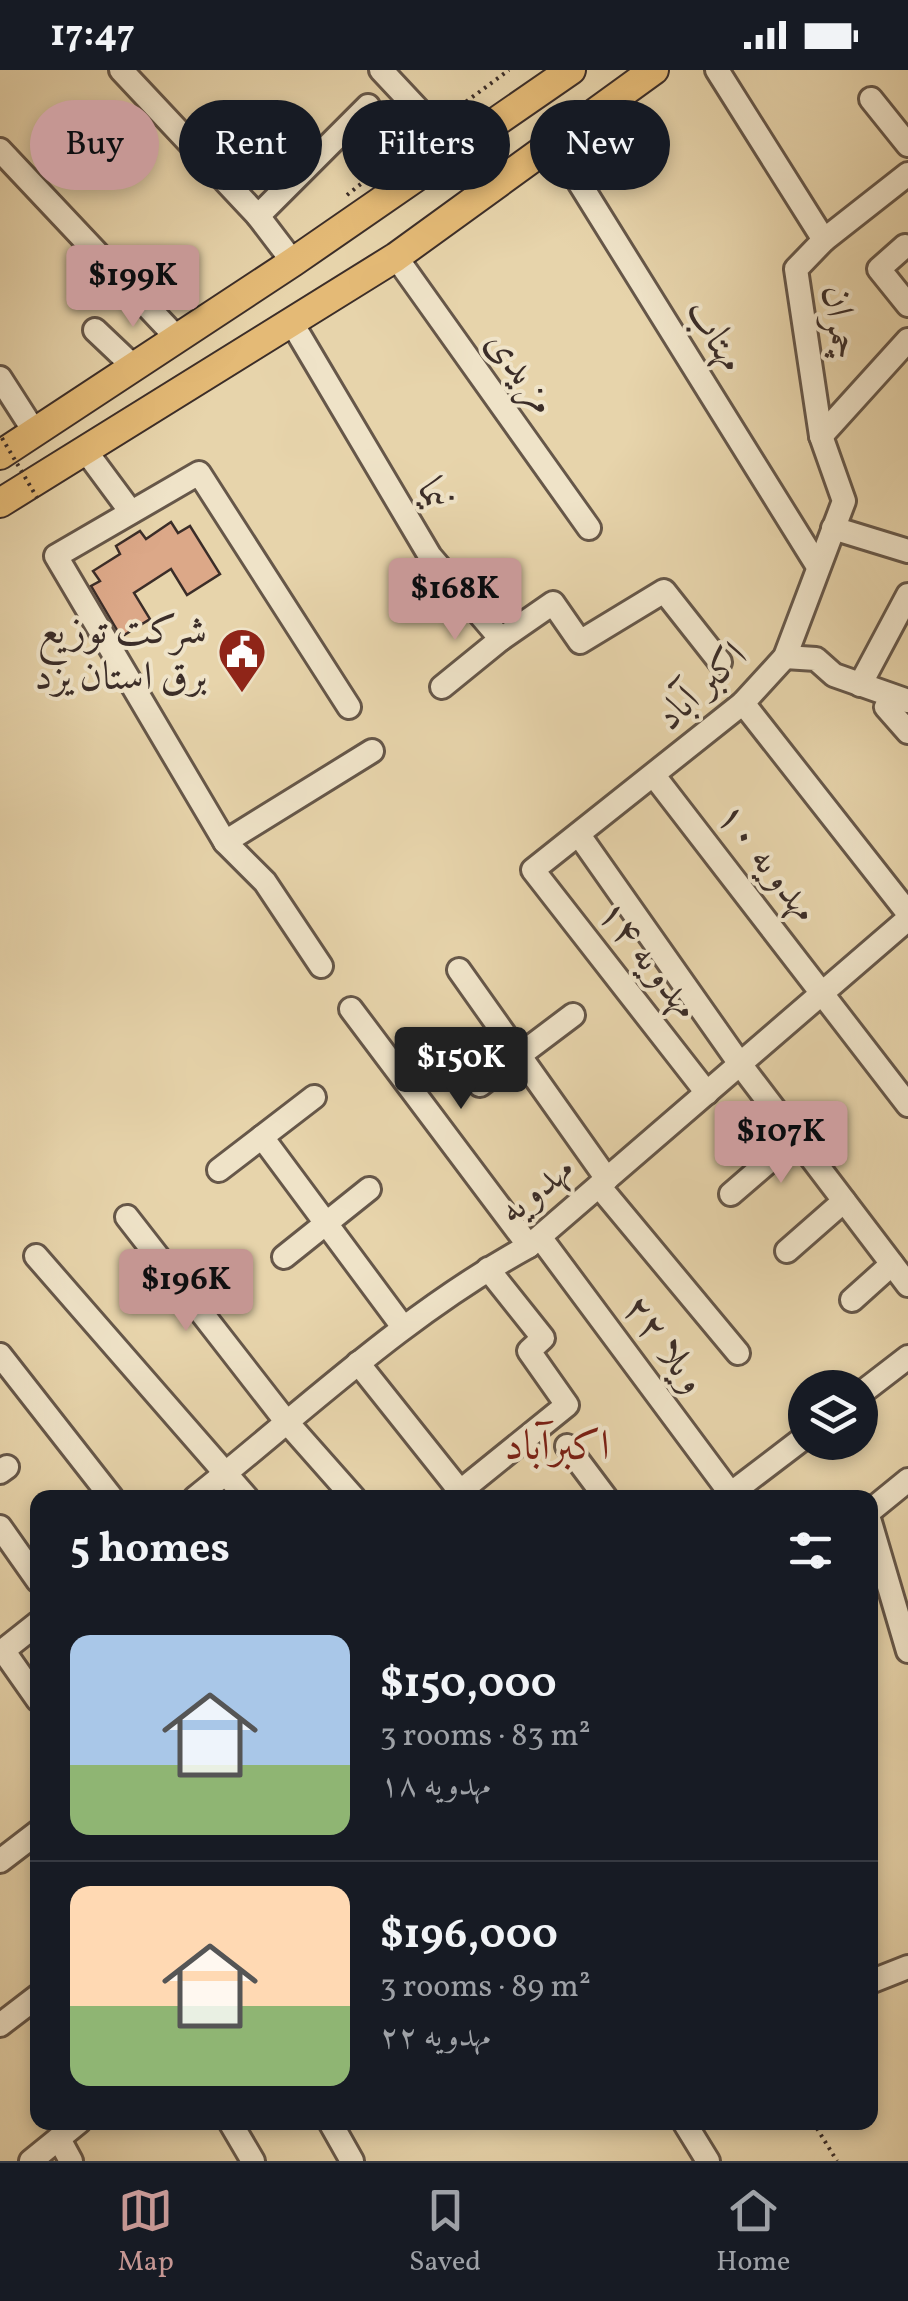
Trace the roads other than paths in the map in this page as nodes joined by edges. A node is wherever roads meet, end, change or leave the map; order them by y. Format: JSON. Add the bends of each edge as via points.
{"nodes":[{"id":1,"x":121,"y":70,"type":"edge"},
{"id":2,"x":380,"y":70,"type":"edge"},
{"id":3,"x":572,"y":70,"type":"edge"},
{"id":4,"x":654,"y":70,"type":"edge"},
{"id":5,"x":718,"y":70,"type":"edge"},
{"id":6,"x":535,"y":83,"type":"edge"},
{"id":7,"x":871,"y":99,"type":"dead end"},
{"id":8,"x":409,"y":100,"type":"edge"},
{"id":9,"x":612,"y":100,"type":"edge"},
{"id":10,"x":510,"y":105,"type":"edge"},
{"id":11,"x":342,"y":132,"type":"edge"},
{"id":12,"x":908,"y":145,"type":"edge"},
{"id":13,"x":0,"y":150,"type":"edge"},
{"id":14,"x":530,"y":159,"type":"edge"},
{"id":15,"x":908,"y":174,"type":"edge"},
{"id":16,"x":399,"y":190,"type":"edge"},
{"id":17,"x":584,"y":190,"type":"edge"},
{"id":18,"x":258,"y":216,"type":"junction"},
{"id":19,"x":824,"y":240,"type":"junction"},
{"id":20,"x":905,"y":246,"type":"dead end"},
{"id":21,"x":396,"y":257,"type":"junction"},
{"id":22,"x":293,"y":262,"type":"junction"},
{"id":23,"x":908,"y":305,"type":"edge"},
{"id":24,"x":292,"y":322,"type":"junction"},
{"id":25,"x":95,"y":330,"type":"dead end"},
{"id":26,"x":178,"y":339,"type":"junction"},
{"id":27,"x":908,"y":340,"type":"edge"},
{"id":28,"x":134,"y":368,"type":"junction"},
{"id":29,"x":0,"y":378,"type":"edge"},
{"id":30,"x":8,"y":408,"type":"edge"},
{"id":31,"x":34,"y":431,"type":"junction"},
{"id":32,"x":821,"y":436,"type":"junction"},
{"id":33,"x":1,"y":447,"type":"edge"},
{"id":34,"x":85,"y":450,"type":"junction"},
{"id":35,"x":844,"y":501,"type":"joint"},
{"id":36,"x":0,"y":503,"type":"edge"},
{"id":37,"x":131,"y":512,"type":"junction"},
{"id":38,"x":589,"y":528,"type":"dead end"},
{"id":39,"x":833,"y":528,"type":"junction"},
{"id":40,"x":908,"y":551,"type":"edge"},
{"id":41,"x":818,"y":565,"type":"junction"},
{"id":42,"x":908,"y":595,"type":"edge"},
{"id":43,"x":501,"y":639,"type":"junction"},
{"id":44,"x":785,"y":657,"type":"junction"},
{"id":45,"x":720,"y":662,"type":"dead end"},
{"id":46,"x":860,"y":685,"type":"junction"},
{"id":47,"x":442,"y":687,"type":"dead end"},
{"id":48,"x":900,"y":698,"type":"edge"},
{"id":49,"x":743,"y":703,"type":"junction"},
{"id":50,"x":349,"y":708,"type":"dead end"},
{"id":51,"x":908,"y":732,"type":"edge"},
{"id":52,"x":372,"y":752,"type":"dead end"},
{"id":53,"x":655,"y":777,"type":"junction"},
{"id":54,"x":579,"y":836,"type":"junction"},
{"id":55,"x":225,"y":842,"type":"junction"},
{"id":56,"x":533,"y":870,"type":"joint"},
{"id":57,"x":908,"y":916,"type":"edge"},
{"id":58,"x":321,"y":966,"type":"dead end"},
{"id":59,"x":459,"y":970,"type":"dead end"},
{"id":60,"x":824,"y":992,"type":"junction"},
{"id":61,"x":350,"y":1009,"type":"dead end"},
{"id":62,"x":573,"y":1015,"type":"dead end"},
{"id":63,"x":519,"y":1055,"type":"junction"},
{"id":64,"x":740,"y":1064,"type":"junction"},
{"id":65,"x":480,"y":1084,"type":"dead end"},
{"id":66,"x":707,"y":1093,"type":"junction"},
{"id":67,"x":314,"y":1097,"type":"dead end"},
{"id":68,"x":908,"y":1105,"type":"edge"},
{"id":69,"x":262,"y":1137,"type":"junction"},
{"id":70,"x":796,"y":1138,"type":"junction"},
{"id":71,"x":219,"y":1170,"type":"dead end"},
{"id":72,"x":603,"y":1182,"type":"junction"},
{"id":73,"x":369,"y":1189,"type":"dead end"},
{"id":74,"x":731,"y":1194,"type":"dead end"},
{"id":75,"x":844,"y":1201,"type":"junction"},
{"id":76,"x":127,"y":1217,"type":"dead end"},
{"id":77,"x":328,"y":1222,"type":"junction"},
{"id":78,"x":534,"y":1242,"type":"junction"},
{"id":79,"x":787,"y":1251,"type":"dead end"},
{"id":80,"x":36,"y":1256,"type":"dead end"},
{"id":81,"x":284,"y":1257,"type":"dead end"},
{"id":82,"x":892,"y":1264,"type":"junction"},
{"id":83,"x":488,"y":1269,"type":"junction"},
{"id":84,"x":908,"y":1286,"type":"edge"},
{"id":85,"x":852,"y":1300,"type":"dead end"},
{"id":86,"x":403,"y":1327,"type":"junction"},
{"id":87,"x":738,"y":1353,"type":"dead end"},
{"id":88,"x":0,"y":1355,"type":"edge"},
{"id":89,"x":908,"y":1357,"type":"edge"},
{"id":90,"x":358,"y":1363,"type":"junction"},
{"id":91,"x":878,"y":1380,"type":"edge"},
{"id":92,"x":286,"y":1420,"type":"junction"},
{"id":93,"x":566,"y":1446,"type":"dead end"},
{"id":94,"x":788,"y":1450,"type":"edge"},
{"id":95,"x":226,"y":1473,"type":"junction"},
{"id":96,"x":908,"y":1480,"type":"edge"},
{"id":97,"x":106,"y":1490,"type":"edge"},
{"id":98,"x":205,"y":1490,"type":"edge"},
{"id":99,"x":240,"y":1490,"type":"edge"},
{"id":100,"x":347,"y":1490,"type":"edge"},
{"id":101,"x":453,"y":1490,"type":"edge"},
{"id":102,"x":461,"y":1490,"type":"edge"},
{"id":103,"x":591,"y":1490,"type":"edge"},
{"id":104,"x":725,"y":1490,"type":"edge"},
{"id":105,"x":738,"y":1490,"type":"edge"},
{"id":106,"x":878,"y":1504,"type":"edge"},
{"id":107,"x":0,"y":1527,"type":"edge"},
{"id":108,"x":878,"y":1537,"type":"edge"},
{"id":109,"x":30,"y":1570,"type":"edge"},
{"id":110,"x":897,"y":1573,"type":"edge"},
{"id":111,"x":30,"y":1629,"type":"edge"},
{"id":112,"x":2,"y":1652,"type":"edge"},
{"id":113,"x":908,"y":1652,"type":"edge"},
{"id":114,"x":30,"y":1689,"type":"edge"},
{"id":115,"x":30,"y":1838,"type":"edge"},
{"id":116,"x":0,"y":1862,"type":"edge"},
{"id":117,"x":908,"y":1967,"type":"edge"},
{"id":118,"x":878,"y":1979,"type":"edge"},
{"id":119,"x":30,"y":2002,"type":"edge"},
{"id":120,"x":0,"y":2025,"type":"edge"},
{"id":121,"x":68,"y":2130,"type":"edge"},
{"id":122,"x":235,"y":2130,"type":"edge"},
{"id":123,"x":335,"y":2130,"type":"edge"},
{"id":124,"x":689,"y":2130,"type":"edge"},
{"id":125,"x":58,"y":2138,"type":"junction"},
{"id":126,"x":31,"y":2161,"type":"edge"},
{"id":127,"x":71,"y":2161,"type":"edge"},
{"id":128,"x":253,"y":2161,"type":"edge"},
{"id":129,"x":352,"y":2161,"type":"edge"},
{"id":130,"x":708,"y":2161,"type":"edge"}],
"edges":[{"from":1,"to":18,"type":"street"},
{"from":2,"to":8,"type":"street"},
{"from":3,"to":6,"type":"main road"},
{"from":4,"to":9,"type":"main road"},
{"from":5,"to":19,"type":"street","name":"چمران"},
{"from":6,"to":10,"type":"main road"},
{"from":7,"to":12,"type":"street"},
{"from":11,"to":18,"type":"street"},
{"from":13,"to":26,"type":"street"},
{"from":14,"to":21,"type":"main road"},
{"from":15,"to":19,"type":"street"},
{"from":16,"to":22,"type":"main road"},
{"from":17,"to":41,"type":"street","name":"مهتاب"},
{"from":18,"to":22,"type":"street"},
{"from":19,"to":32,"type":"street","name":"چمران","via":[[796,270]]},
{"from":20,"to":23,"type":"street","via":[[879,269]]},
{"from":21,"to":24,"type":"main road"},
{"from":21,"to":38,"type":"street","name":"مزیدی"},
{"from":22,"to":26,"type":"main road"},
{"from":24,"to":34,"type":"main road"},
{"from":24,"to":43,"type":"street","name":"نیما","via":[[430,556]]},
{"from":25,"to":28,"type":"street"},
{"from":26,"to":28,"type":"main road"},
{"from":27,"to":32,"type":"street"},
{"from":28,"to":31,"type":"main road"},
{"from":29,"to":30,"type":"street"},
{"from":30,"to":31,"type":"street"},
{"from":31,"to":33,"type":"main road"},
{"from":32,"to":35,"type":"street","name":"چمران"},
{"from":34,"to":36,"type":"main road"},
{"from":34,"to":37,"type":"street"},
{"from":35,"to":39,"type":"street","name":"اکبر آباد"},
{"from":37,"to":50,"type":"street","via":[[199,472]]},
{"from":37,"to":55,"type":"street","via":[[56,556]]},
{"from":39,"to":40,"type":"street"},
{"from":39,"to":41,"type":"street","name":"اکبر آباد"},
{"from":41,"to":44,"type":"street","name":"اکبر آباد"},
{"from":42,"to":46,"type":"street"},
{"from":43,"to":45,"type":"street","via":[[553,602],[580,642],[664,591]]},
{"from":43,"to":47,"type":"street"},
{"from":44,"to":46,"type":"street","via":[[816,659]]},
{"from":44,"to":49,"type":"street","name":"اکبر آباد"},
{"from":46,"to":48,"type":"street"},
{"from":48,"to":51,"type":"street","via":[[886,706]]},
{"from":49,"to":53,"type":"street","name":"اکبر آباد"},
{"from":49,"to":57,"type":"street"},
{"from":52,"to":55,"type":"street"},
{"from":53,"to":54,"type":"street","name":"اکبر آباد"},
{"from":53,"to":60,"type":"street","name":"مهدویه ۱۰"},
{"from":54,"to":56,"type":"street","name":"اکبر آباد"},
{"from":54,"to":64,"type":"street"},
{"from":55,"to":58,"type":"street","via":[[264,882]]},
{"from":56,"to":66,"type":"street","name":"مهدویه ۱۴"},
{"from":57,"to":60,"type":"street","name":"مهدویه"},
{"from":59,"to":63,"type":"street"},
{"from":60,"to":64,"type":"street","name":"مهدویه"},
{"from":60,"to":68,"type":"street","name":"مهدویه ۱۰"},
{"from":61,"to":78,"type":"street","name":"ویلا ۲۲"},
{"from":62,"to":63,"type":"street"},
{"from":63,"to":65,"type":"street"},
{"from":63,"to":72,"type":"street"},
{"from":64,"to":66,"type":"street","name":"مهدویه"},
{"from":64,"to":70,"type":"street"},
{"from":66,"to":72,"type":"street","name":"مهدویه"},
{"from":67,"to":69,"type":"street"},
{"from":69,"to":71,"type":"street"},
{"from":69,"to":77,"type":"street"},
{"from":70,"to":74,"type":"street"},
{"from":70,"to":75,"type":"street"},
{"from":72,"to":78,"type":"street","name":"مهدویه"},
{"from":72,"to":87,"type":"street"},
{"from":73,"to":77,"type":"street"},
{"from":75,"to":79,"type":"street"},
{"from":75,"to":82,"type":"street"},
{"from":76,"to":92,"type":"street"},
{"from":77,"to":81,"type":"street"},
{"from":77,"to":86,"type":"street"},
{"from":78,"to":83,"type":"street","name":"مهدویه"},
{"from":78,"to":104,"type":"street","name":"ویلا ۲۲"},
{"from":80,"to":95,"type":"street"},
{"from":82,"to":84,"type":"street"},
{"from":82,"to":85,"type":"street"},
{"from":83,"to":86,"type":"street","name":"مهدویه"},
{"from":83,"to":102,"type":"street","via":[[543,1338],[528,1352],[567,1405]]},
{"from":86,"to":90,"type":"street","name":"مهدویه"},
{"from":88,"to":97,"type":"street"},
{"from":89,"to":91,"type":"street"},
{"from":90,"to":92,"type":"street","name":"مهدویه"},
{"from":90,"to":101,"type":"street"},
{"from":92,"to":95,"type":"street","name":"مهدویه"},
{"from":92,"to":100,"type":"street"},
{"from":93,"to":103,"type":"street"},
{"from":94,"to":105,"type":"street"},
{"from":95,"to":98,"type":"street","name":"مهدویه"},
{"from":95,"to":99,"type":"street"},
{"from":96,"to":106,"type":"street"},
{"from":107,"to":109,"type":"street"},
{"from":108,"to":110,"type":"street"},
{"from":110,"to":113,"type":"street"},
{"from":111,"to":112,"type":"street"},
{"from":112,"to":114,"type":"street"},
{"from":115,"to":116,"type":"street"},
{"from":117,"to":118,"type":"street"},
{"from":119,"to":120,"type":"street"},
{"from":121,"to":125,"type":"street"},
{"from":122,"to":128,"type":"street"},
{"from":123,"to":129,"type":"street"},
{"from":124,"to":130,"type":"street"},
{"from":125,"to":126,"type":"street"},
{"from":125,"to":127,"type":"street"}]}
